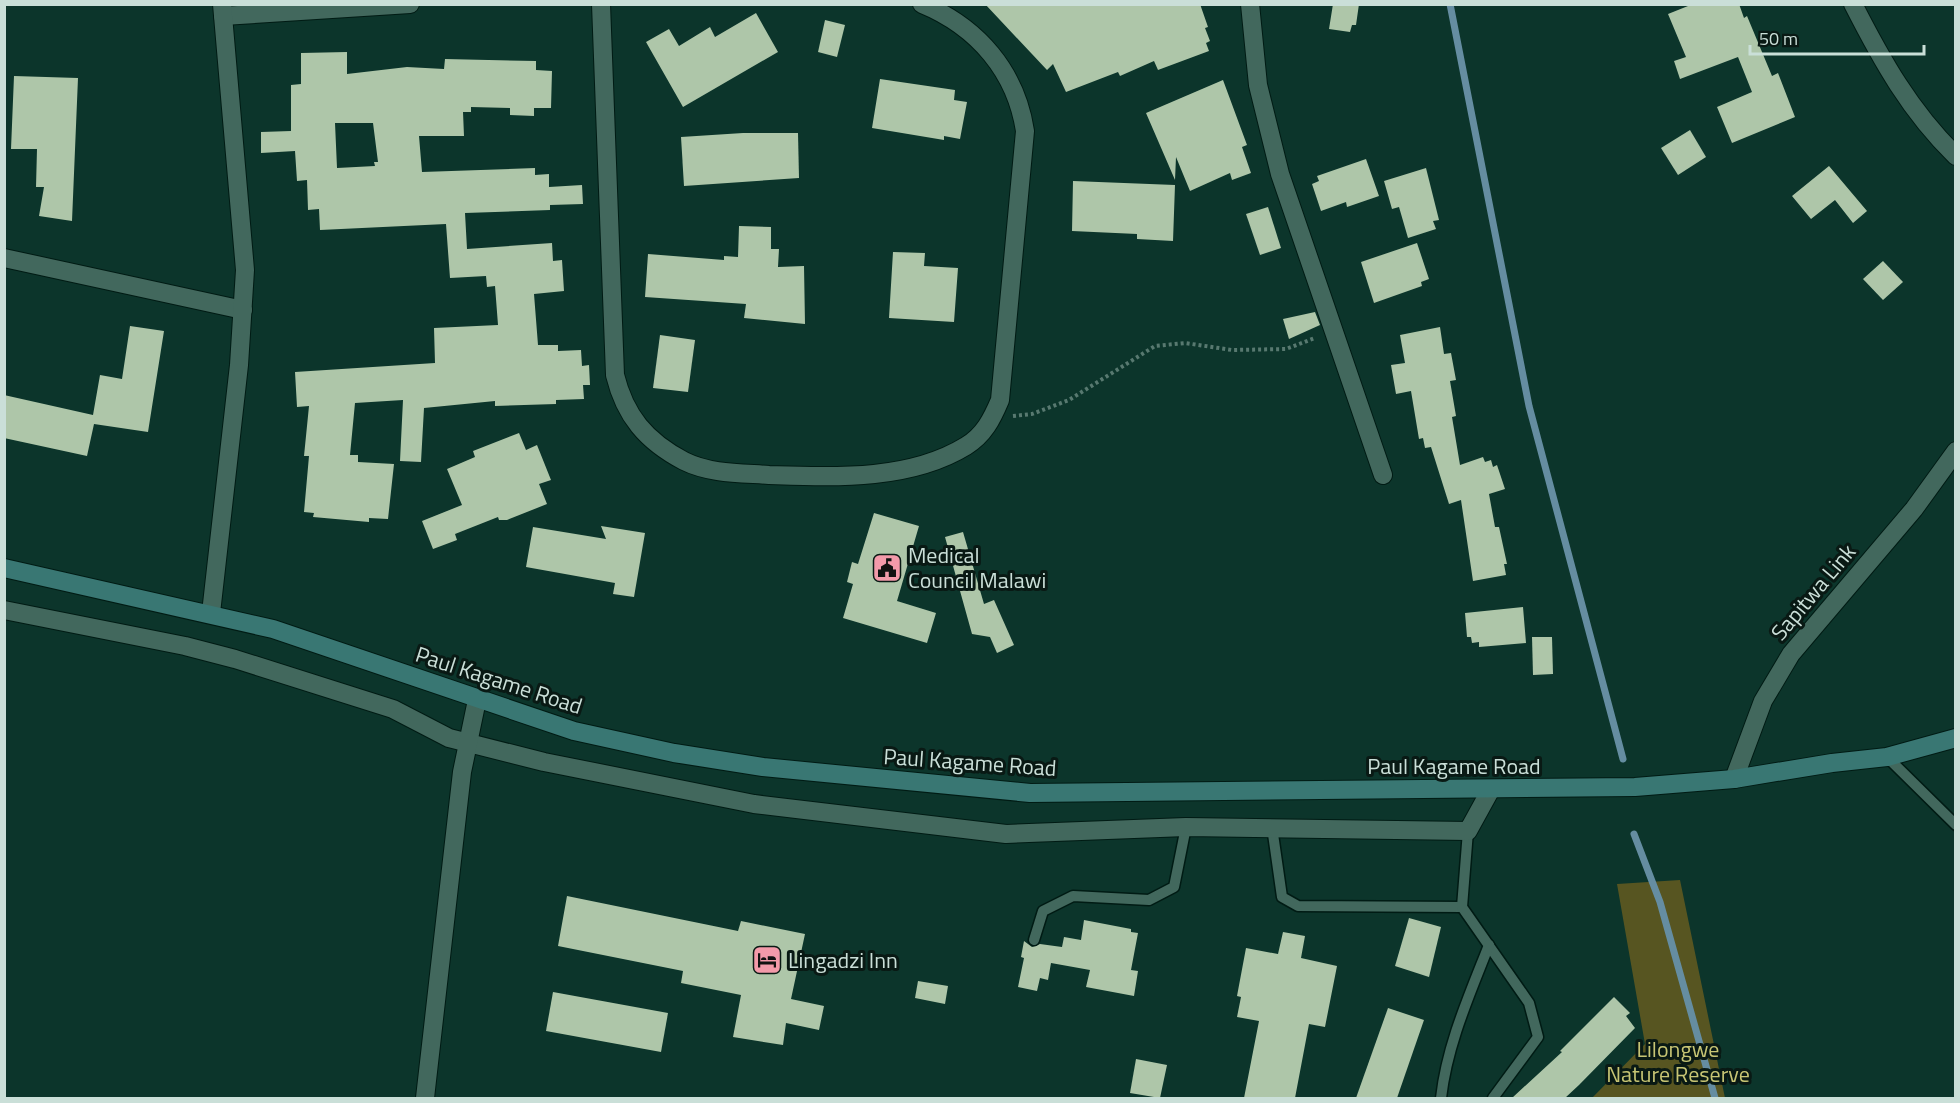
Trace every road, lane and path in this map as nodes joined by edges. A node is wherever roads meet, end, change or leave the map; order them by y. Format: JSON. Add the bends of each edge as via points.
{"nodes":[{"id":1,"x":410,"y":4,"type":"edge"},
{"id":2,"x":601,"y":4,"type":"edge"},
{"id":3,"x":922,"y":4,"type":"edge"},
{"id":4,"x":1250,"y":4,"type":"edge"},
{"id":5,"x":1853,"y":4,"type":"edge"},
{"id":6,"x":223,"y":10,"type":"edge"},
{"id":7,"x":1956,"y":156,"type":"edge"},
{"id":8,"x":4,"y":258,"type":"edge"},
{"id":9,"x":243,"y":310,"type":"junction"},
{"id":10,"x":1336,"y":333,"type":"junction"},
{"id":11,"x":992,"y":420,"type":"junction"},
{"id":12,"x":1956,"y":451,"type":"edge"},
{"id":13,"x":1383,"y":475,"type":"dead end"},
{"id":14,"x":4,"y":568,"type":"edge"},
{"id":15,"x":4,"y":610,"type":"edge"},
{"id":16,"x":211,"y":613,"type":"junction"},
{"id":17,"x":477,"y":700,"type":"junction"},
{"id":18,"x":1956,"y":738,"type":"edge"},
{"id":19,"x":468,"y":743,"type":"junction"},
{"id":20,"x":1887,"y":757,"type":"junction"},
{"id":21,"x":1734,"y":779,"type":"junction"},
{"id":22,"x":1490,"y":791,"type":"junction"},
{"id":23,"x":1956,"y":825,"type":"edge"},
{"id":24,"x":1186,"y":827,"type":"junction"},
{"id":25,"x":1272,"y":827,"type":"junction"},
{"id":26,"x":1468,"y":831,"type":"junction"},
{"id":27,"x":1462,"y":908,"type":"junction"},
{"id":28,"x":1034,"y":940,"type":"dead end"},
{"id":29,"x":1488,"y":945,"type":"junction"},
{"id":30,"x":425,"y":1098,"type":"edge"},
{"id":31,"x":1441,"y":1098,"type":"edge"},
{"id":32,"x":1493,"y":1098,"type":"edge"}],
"edges":[{"from":1,"to":6,"type":"street"},
{"from":2,"to":11,"type":"street","via":[[615,375],[621,399],[644,432],[685,461],[707,469],[826,477],[891,472],[932,461],[966,446]]},
{"from":3,"to":11,"type":"street","via":[[980,40],[1014,86],[1022,108],[1025,131],[1000,400]]},
{"from":4,"to":10,"type":"street","via":[[1258,85],[1277,163]]},
{"from":5,"to":7,"type":"street","via":[[1904,96]]},
{"from":6,"to":9,"type":"street","via":[[241,203]]},
{"from":8,"to":9,"type":"street"},
{"from":9,"to":16,"type":"street"},
{"from":10,"to":11,"type":"path","via":[[1286,349],[1232,350],[1185,343],[1155,346],[1069,399],[1032,414]]},
{"from":10,"to":13,"type":"street"},
{"from":12,"to":21,"type":"street","name":"Sapitwa Link","via":[[1914,509],[1777,674]]},
{"from":14,"to":16,"type":"street","name":"Paul Kagame Road"},
{"from":15,"to":19,"type":"street","via":[[235,659],[393,709],[429,729]]},
{"from":16,"to":17,"type":"street","name":"Paul Kagame Road","via":[[273,629]]},
{"from":17,"to":19,"type":"street"},
{"from":17,"to":22,"type":"street","name":"Paul Kagame Road","via":[[574,731],[674,753],[914,783],[1030,793]]},
{"from":18,"to":20,"type":"street","name":"Paul Kagame Road"},
{"from":19,"to":24,"type":"street","via":[[754,804],[969,831],[1006,834]]},
{"from":19,"to":30,"type":"street"},
{"from":20,"to":21,"type":"street","name":"Paul Kagame Road"},
{"from":20,"to":23,"type":"lane"},
{"from":21,"to":22,"type":"street","name":"Paul Kagame Road","via":[[1635,787]]},
{"from":22,"to":26,"type":"street"},
{"from":24,"to":25,"type":"street"},
{"from":24,"to":28,"type":"lane","via":[[1174,887],[1149,900],[1073,896],[1043,911]]},
{"from":25,"to":26,"type":"street"},
{"from":25,"to":27,"type":"lane","via":[[1282,897],[1298,906]]},
{"from":26,"to":27,"type":"lane"},
{"from":27,"to":29,"type":"lane"},
{"from":29,"to":31,"type":"lane","via":[[1451,1047]]},
{"from":29,"to":32,"type":"lane","via":[[1529,1003],[1538,1037]]}]}
